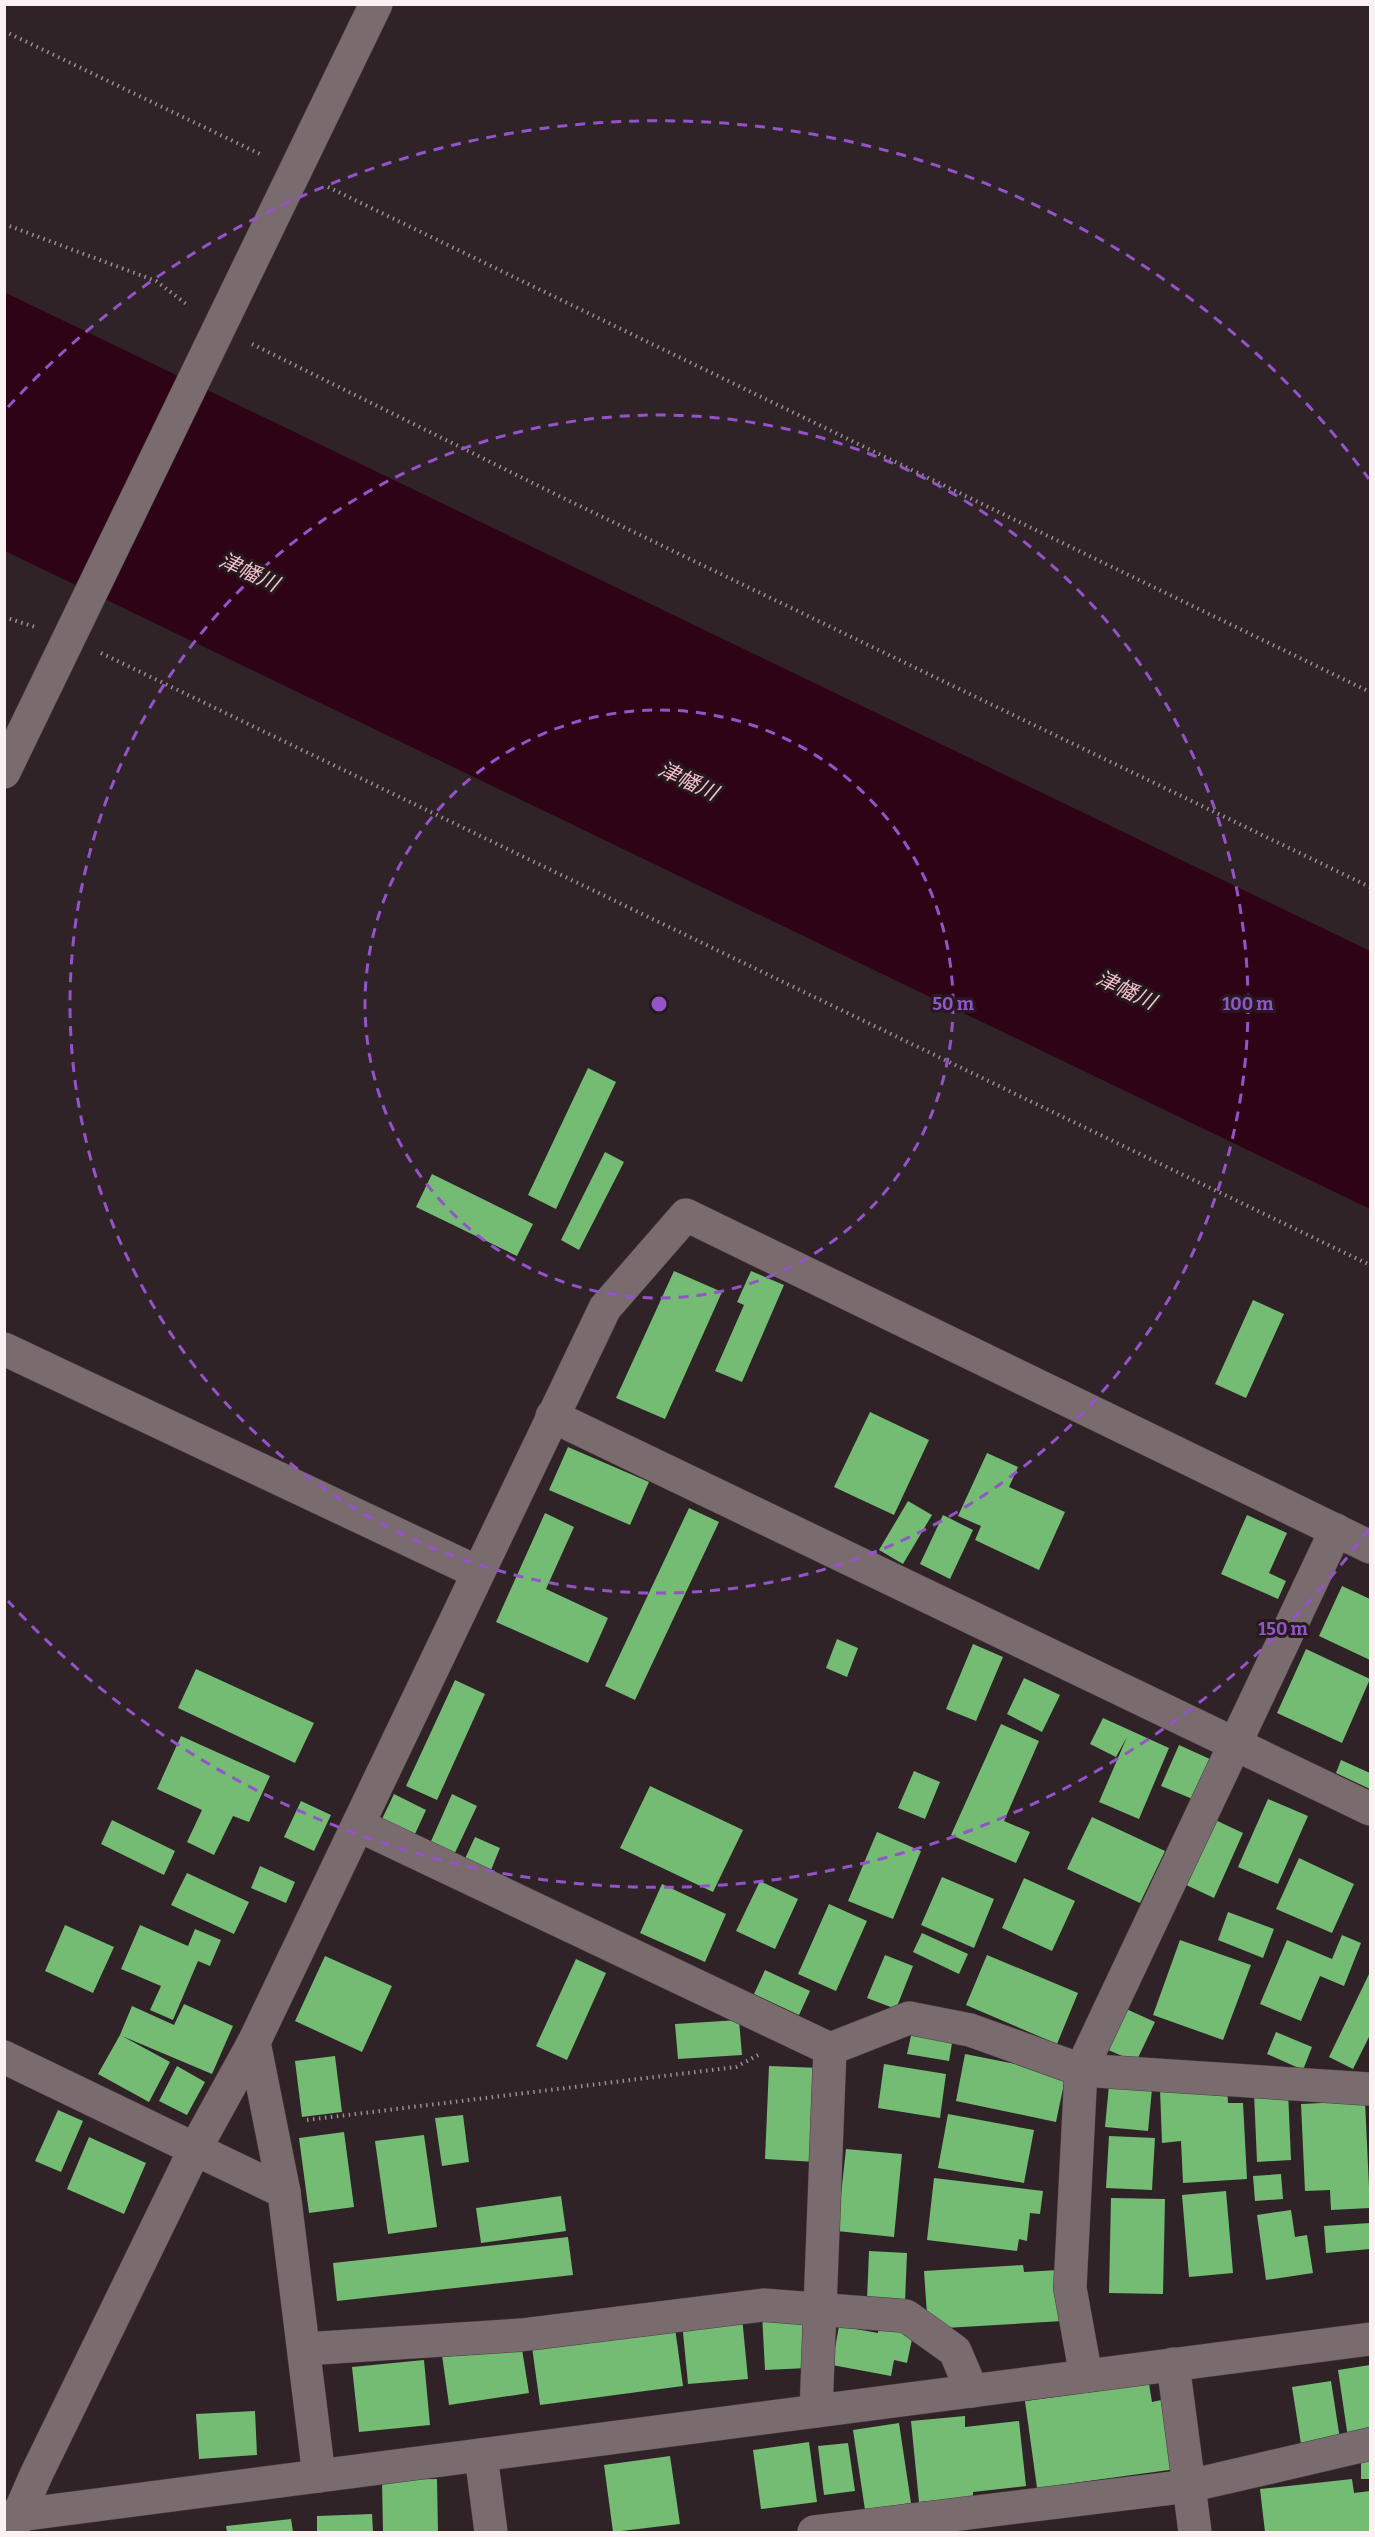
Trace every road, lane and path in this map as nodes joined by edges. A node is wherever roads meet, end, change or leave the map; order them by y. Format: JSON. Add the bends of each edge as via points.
{"nodes":[{"id":1,"x":376,"y":4,"type":"edge"},
{"id":2,"x":4,"y":31,"type":"edge"},
{"id":3,"x":268,"y":158,"type":"dead end"},
{"id":4,"x":322,"y":184,"type":"dead end"},
{"id":5,"x":4,"y":224,"type":"edge"},
{"id":6,"x":213,"y":342,"type":"junction"},
{"id":7,"x":74,"y":629,"type":"junction"},
{"id":8,"x":1371,"y":692,"type":"edge"},
{"id":9,"x":4,"y":772,"type":"edge"},
{"id":10,"x":1371,"y":887,"type":"edge"},
{"id":11,"x":1371,"y":1264,"type":"edge"},
{"id":12,"x":4,"y":1349,"type":"edge"},
{"id":13,"x":552,"y":1416,"type":"junction"},
{"id":14,"x":1336,"y":1530,"type":"junction"},
{"id":15,"x":1371,"y":1547,"type":"edge"},
{"id":16,"x":477,"y":1572,"type":"junction"},
{"id":17,"x":1233,"y":1744,"type":"junction"},
{"id":18,"x":1371,"y":1809,"type":"edge"},
{"id":19,"x":358,"y":1825,"type":"junction"},
{"id":20,"x":799,"y":2034,"type":"junction"},
{"id":21,"x":254,"y":2042,"type":"junction"},
{"id":22,"x":830,"y":2049,"type":"junction"},
{"id":23,"x":4,"y":2057,"type":"edge"},
{"id":24,"x":1081,"y":2070,"type":"junction"},
{"id":25,"x":1371,"y":2089,"type":"edge"},
{"id":26,"x":271,"y":2125,"type":"junction"},
{"id":27,"x":195,"y":2149,"type":"junction"},
{"id":28,"x":284,"y":2192,"type":"junction"},
{"id":29,"x":820,"y":2310,"type":"junction"},
{"id":30,"x":1371,"y":2339,"type":"edge"},
{"id":31,"x":304,"y":2349,"type":"junction"},
{"id":32,"x":1173,"y":2364,"type":"junction"},
{"id":33,"x":1086,"y":2376,"type":"junction"},
{"id":34,"x":972,"y":2391,"type":"junction"},
{"id":35,"x":816,"y":2411,"type":"junction"},
{"id":36,"x":1371,"y":2444,"type":"edge"},
{"id":37,"x":481,"y":2455,"type":"junction"},
{"id":38,"x":319,"y":2476,"type":"junction"},
{"id":39,"x":1189,"y":2486,"type":"junction"},
{"id":40,"x":114,"y":2518,"type":"edge"},
{"id":41,"x":12,"y":2521,"type":"edge"},
{"id":42,"x":491,"y":2532,"type":"edge"},
{"id":43,"x":814,"y":2532,"type":"edge"},
{"id":44,"x":1195,"y":2532,"type":"edge"}],
"edges":[{"from":1,"to":6,"type":"street"},
{"from":2,"to":3,"type":"path"},
{"from":4,"to":8,"type":"path"},
{"from":5,"to":6,"type":"path","via":[[156,281]]},
{"from":6,"to":7,"type":"street"},
{"from":6,"to":10,"type":"path","via":[[578,505]]},
{"from":7,"to":9,"type":"street"},
{"from":7,"to":11,"type":"path"},
{"from":12,"to":16,"type":"street"},
{"from":13,"to":14,"type":"street","via":[[605,1308],[686,1215]]},
{"from":13,"to":16,"type":"street"},
{"from":13,"to":17,"type":"street"},
{"from":14,"to":15,"type":"street"},
{"from":14,"to":17,"type":"street"},
{"from":16,"to":19,"type":"street"},
{"from":17,"to":18,"type":"street"},
{"from":17,"to":24,"type":"street"},
{"from":19,"to":20,"type":"street"},
{"from":19,"to":21,"type":"street"},
{"from":20,"to":22,"type":"street"},
{"from":20,"to":26,"type":"path","via":[[736,2067]]},
{"from":21,"to":26,"type":"street"},
{"from":21,"to":27,"type":"street"},
{"from":22,"to":24,"type":"street","via":[[909,2018],[970,2030]]},
{"from":22,"to":29,"type":"street"},
{"from":23,"to":27,"type":"street"},
{"from":24,"to":25,"type":"street"},
{"from":24,"to":33,"type":"street","via":[[1070,2288]]},
{"from":26,"to":28,"type":"street"},
{"from":27,"to":28,"type":"street"},
{"from":27,"to":41,"type":"street"},
{"from":28,"to":31,"type":"street"},
{"from":29,"to":31,"type":"street","via":[[763,2305],[521,2335]]},
{"from":29,"to":34,"type":"street","via":[[906,2316],[955,2351]]},
{"from":29,"to":35,"type":"street"},
{"from":30,"to":32,"type":"street"},
{"from":31,"to":38,"type":"street"},
{"from":32,"to":33,"type":"street"},
{"from":32,"to":39,"type":"street"},
{"from":33,"to":34,"type":"street"},
{"from":34,"to":35,"type":"street"},
{"from":35,"to":37,"type":"street"},
{"from":36,"to":39,"type":"street"},
{"from":37,"to":38,"type":"street"},
{"from":37,"to":42,"type":"street"},
{"from":38,"to":40,"type":"street"},
{"from":39,"to":43,"type":"street"},
{"from":39,"to":44,"type":"street"},
{"from":40,"to":41,"type":"street"}]}
